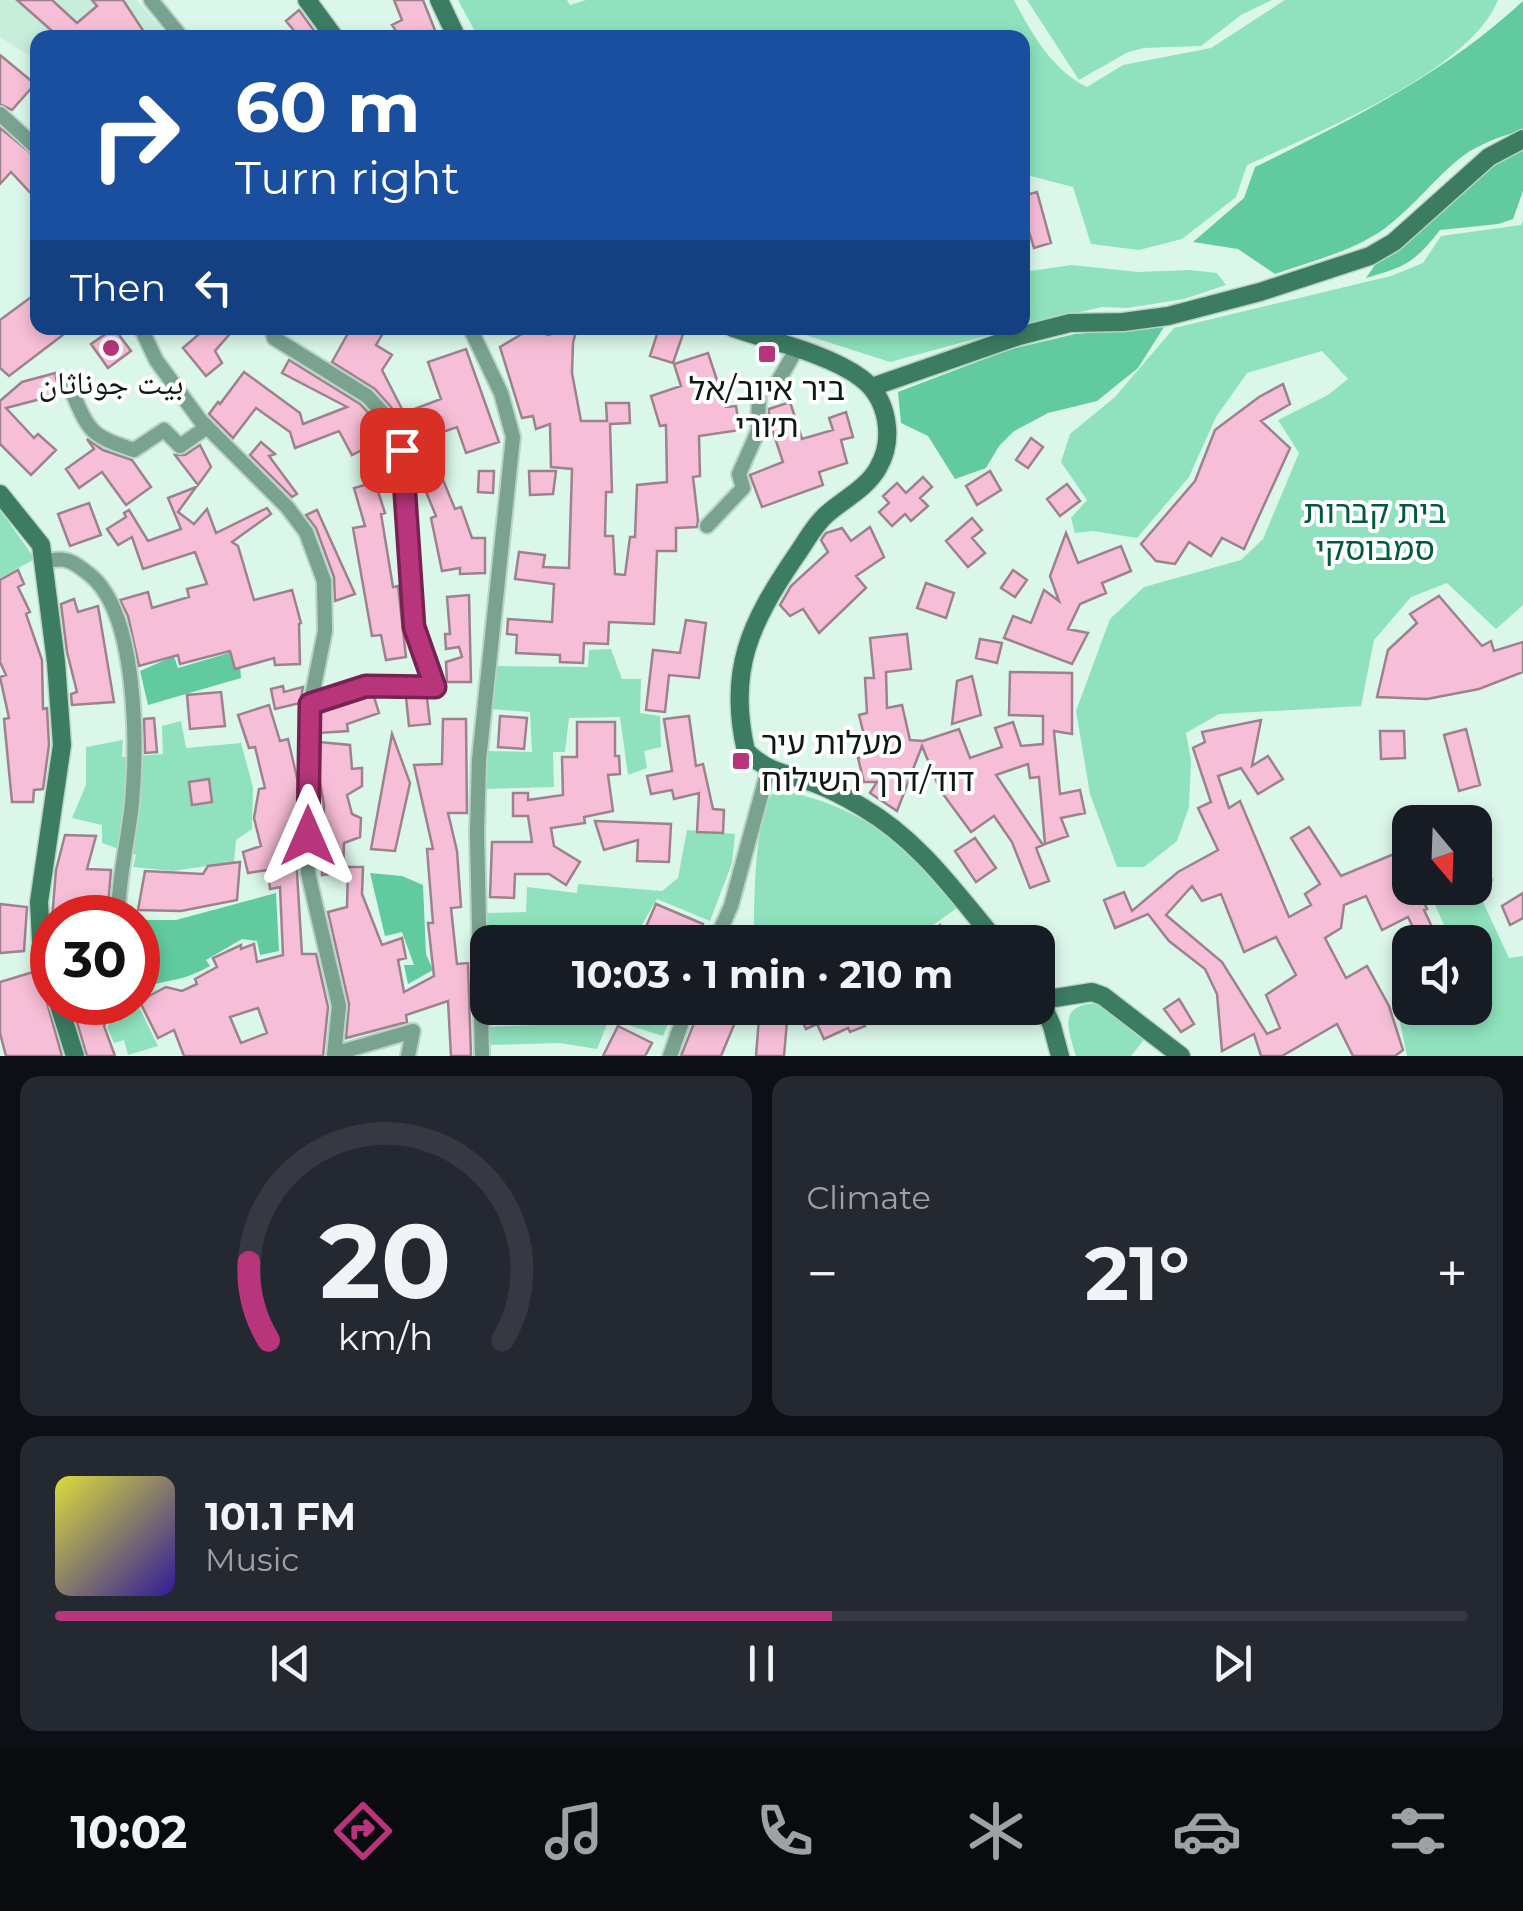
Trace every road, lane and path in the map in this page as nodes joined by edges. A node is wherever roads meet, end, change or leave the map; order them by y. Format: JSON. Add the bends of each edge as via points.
{"nodes":[{"id":1,"x":151,"y":0,"type":"edge"},
{"id":2,"x":307,"y":0,"type":"edge"},
{"id":3,"x":440,"y":0,"type":"edge"},
{"id":4,"x":175,"y":30,"type":"edge"},
{"id":5,"x":329,"y":30,"type":"edge"},
{"id":6,"x":453,"y":30,"type":"edge"},
{"id":7,"x":0,"y":114,"type":"edge"},
{"id":8,"x":1523,"y":139,"type":"edge"},
{"id":9,"x":30,"y":142,"type":"edge"},
{"id":10,"x":1030,"y":333,"type":"edge"},
{"id":11,"x":144,"y":335,"type":"edge"},
{"id":12,"x":273,"y":335,"type":"edge"},
{"id":13,"x":473,"y":335,"type":"edge"},
{"id":14,"x":753,"y":335,"type":"edge"},
{"id":15,"x":1023,"y":335,"type":"edge"},
{"id":16,"x":796,"y":350,"type":"junction"},
{"id":17,"x":70,"y":386,"type":"dead end"},
{"id":18,"x":872,"y":387,"type":"junction"},
{"id":19,"x":207,"y":427,"type":"junction"},
{"id":20,"x":0,"y":494,"type":"edge"},
{"id":21,"x":707,"y":526,"type":"dead end"},
{"id":22,"x":43,"y":562,"type":"junction"},
{"id":23,"x":310,"y":704,"type":"junction"},
{"id":24,"x":768,"y":770,"type":"junction"},
{"id":25,"x":40,"y":895,"type":"edge"},
{"id":26,"x":119,"y":895,"type":"edge"},
{"id":27,"x":723,"y":925,"type":"edge"},
{"id":28,"x":983,"y":925,"type":"edge"},
{"id":29,"x":1055,"y":996,"type":"edge"},
{"id":30,"x":65,"y":1025,"type":"edge"},
{"id":31,"x":681,"y":1025,"type":"edge"},
{"id":32,"x":1049,"y":1025,"type":"edge"},
{"id":33,"x":334,"y":1055,"type":"edge"},
{"id":34,"x":75,"y":1056,"type":"edge"},
{"id":35,"x":408,"y":1056,"type":"edge"},
{"id":36,"x":482,"y":1056,"type":"edge"},
{"id":37,"x":670,"y":1056,"type":"edge"},
{"id":38,"x":1060,"y":1056,"type":"edge"},
{"id":39,"x":1181,"y":1056,"type":"edge"}],
"edges":[{"from":1,"to":4,"type":"street"},
{"from":2,"to":5,"type":"street"},
{"from":3,"to":6,"type":"street"},
{"from":7,"to":9,"type":"street"},
{"from":8,"to":10,"type":"street","via":[[1489,156],[1370,256],[1168,316]]},
{"from":11,"to":19,"type":"street"},
{"from":12,"to":23,"type":"street","via":[[367,396],[402,450],[414,627],[435,687],[366,686]]},
{"from":13,"to":36,"type":"street","via":[[513,436],[480,760]]},
{"from":14,"to":16,"type":"street"},
{"from":15,"to":18,"type":"street"},
{"from":16,"to":18,"type":"street"},
{"from":16,"to":21,"type":"street","via":[[777,383],[760,391],[758,431],[739,474],[743,488]]},
{"from":17,"to":19,"type":"street","via":[[98,438],[134,450],[164,430],[180,446]]},
{"from":18,"to":24,"type":"street","via":[[886,418],[882,461],[811,532],[762,608],[747,648],[739,696],[742,735],[746,751]]},
{"from":19,"to":23,"type":"street","via":[[287,506],[312,548],[324,581],[325,631]]},
{"from":20,"to":22,"type":"street","via":[[41,546]]},
{"from":22,"to":25,"type":"street","via":[[62,745]]},
{"from":22,"to":26,"type":"street","via":[[72,560],[98,581],[124,635],[132,802]]},
{"from":23,"to":33,"type":"street","via":[[308,872],[340,1006]]},
{"from":24,"to":27,"type":"street"},
{"from":24,"to":28,"type":"street","via":[[818,784],[902,834]]},
{"from":29,"to":39,"type":"street","via":[[1103,996]]},
{"from":30,"to":34,"type":"street"},
{"from":31,"to":37,"type":"street"},
{"from":32,"to":38,"type":"street"},
{"from":33,"to":35,"type":"street","via":[[413,1031]]}]}
